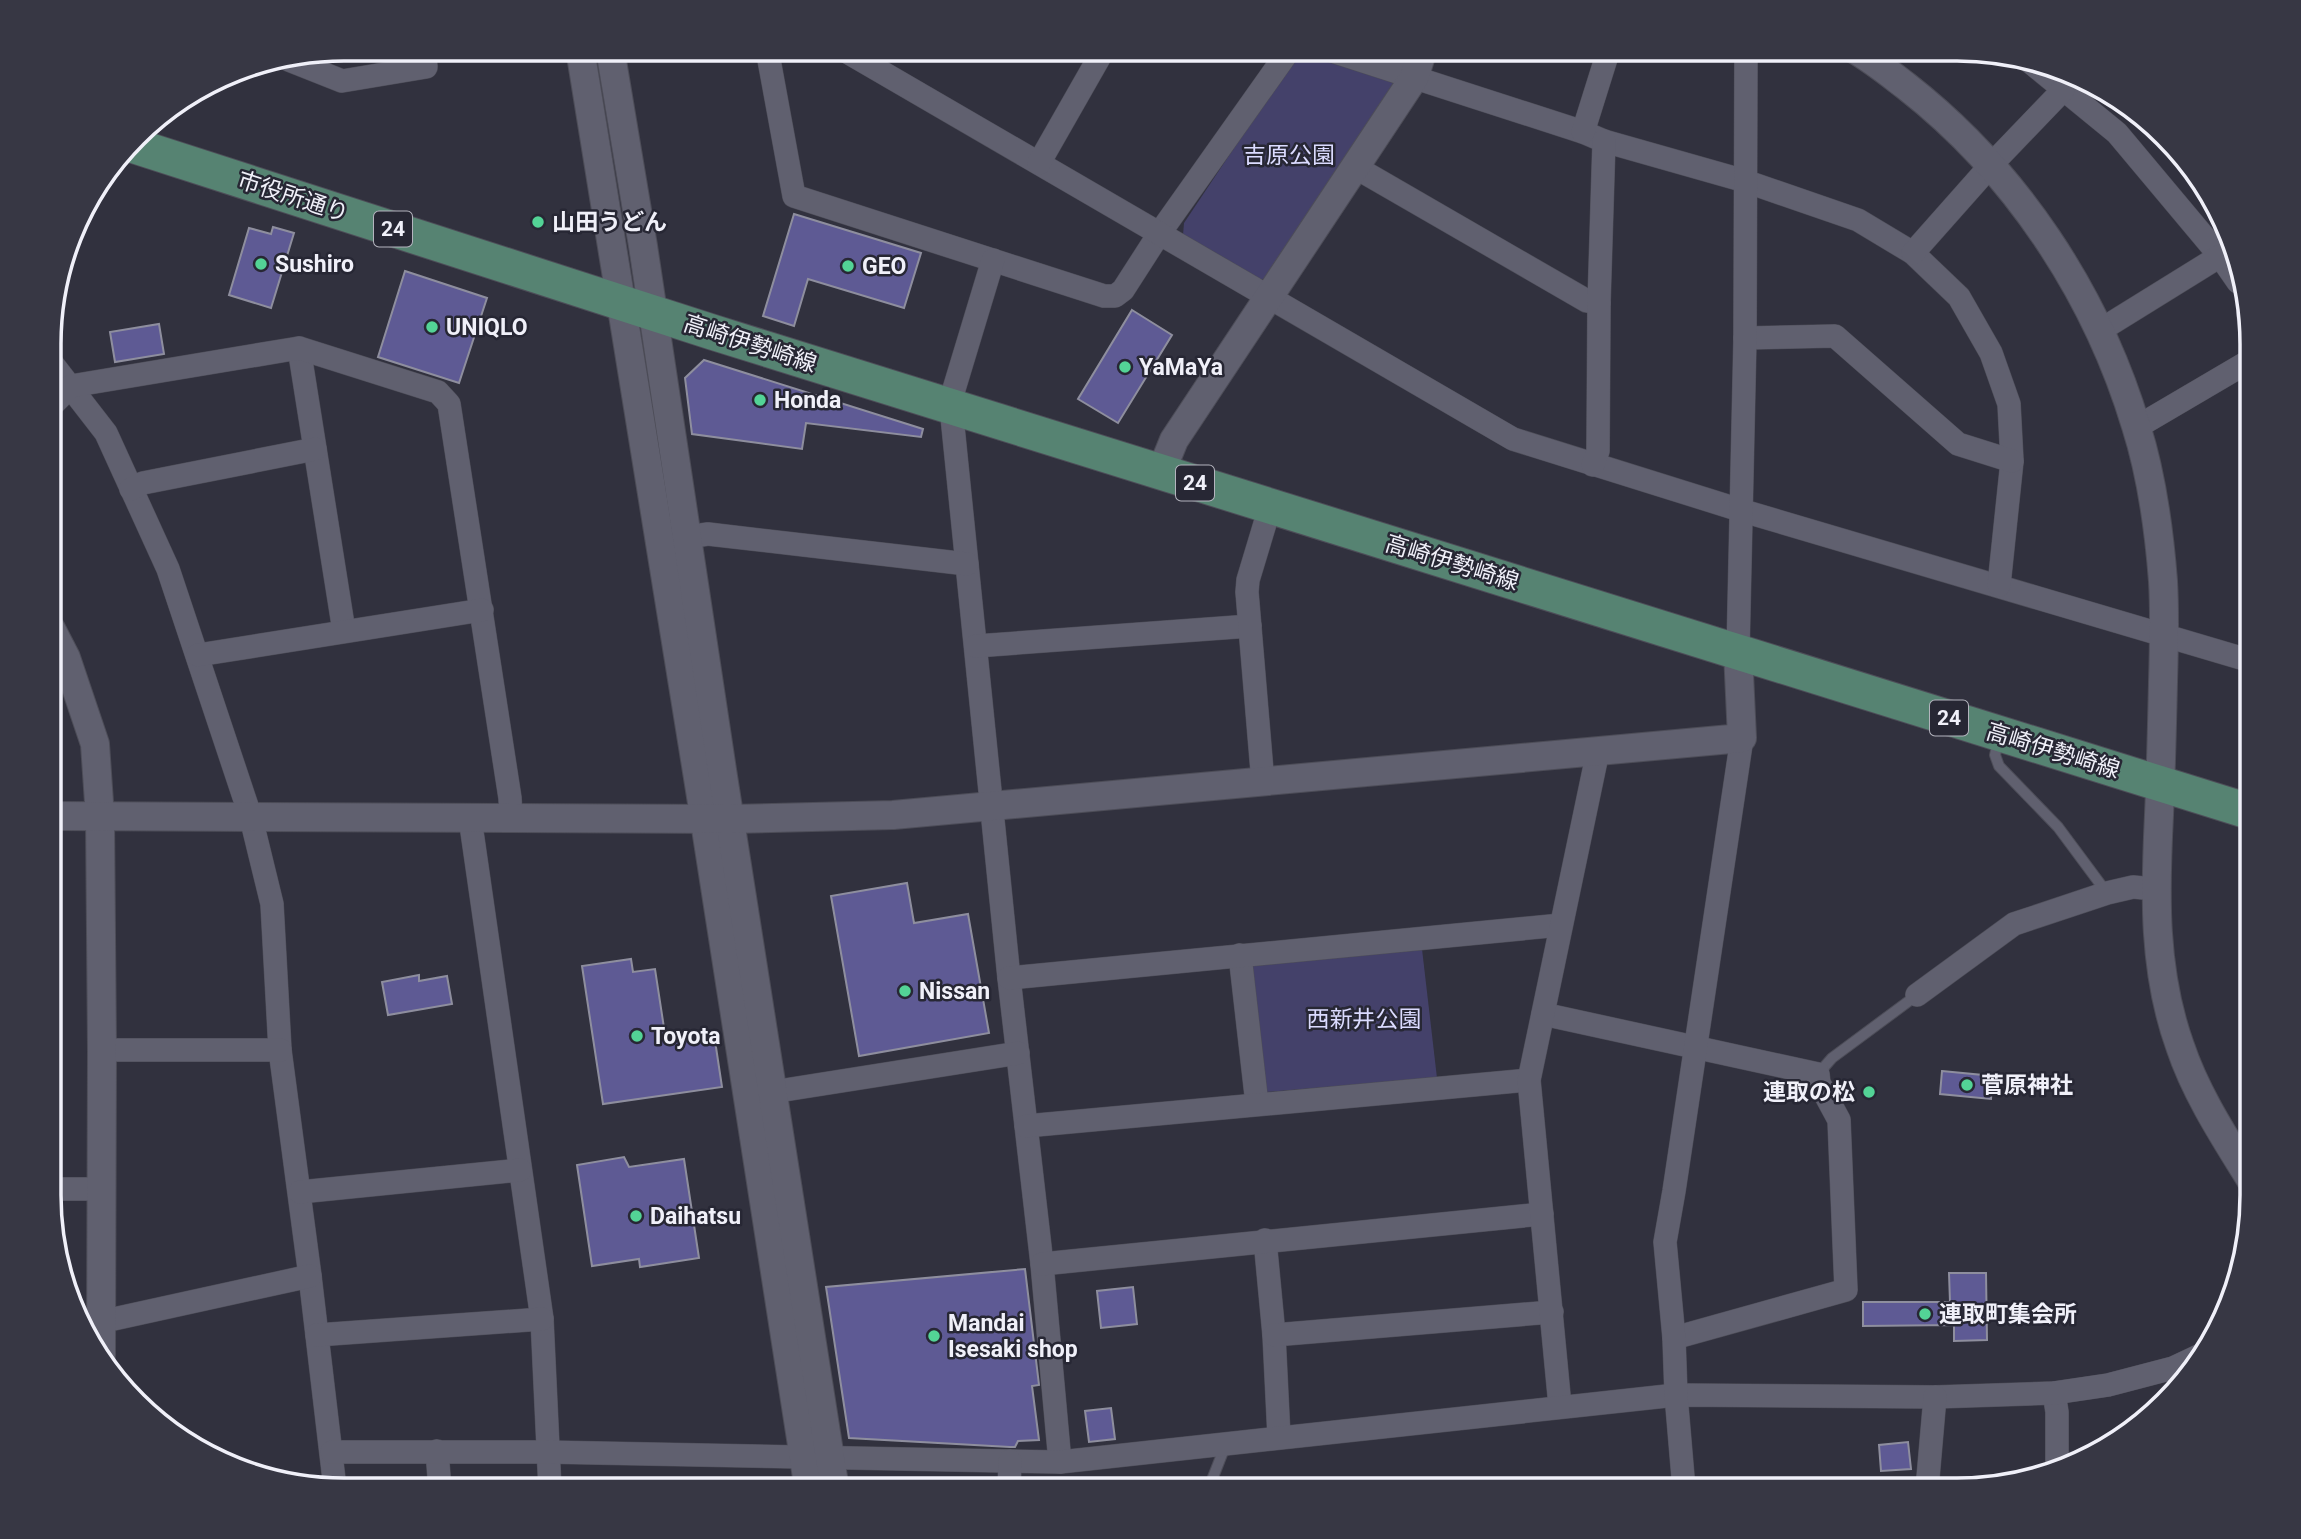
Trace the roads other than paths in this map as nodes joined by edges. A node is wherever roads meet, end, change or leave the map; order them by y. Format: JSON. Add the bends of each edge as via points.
{"nodes":[{"id":1,"x":425,"y":61,"type":"edge"},
{"id":2,"x":582,"y":61,"type":"edge"},
{"id":3,"x":612,"y":61,"type":"edge"},
{"id":4,"x":769,"y":61,"type":"edge"},
{"id":5,"x":864,"y":61,"type":"edge"},
{"id":6,"x":1097,"y":61,"type":"edge"},
{"id":7,"x":1282,"y":61,"type":"edge"},
{"id":8,"x":1362,"y":61,"type":"edge"},
{"id":9,"x":1419,"y":61,"type":"edge"},
{"id":10,"x":1605,"y":61,"type":"edge"},
{"id":11,"x":1746,"y":61,"type":"edge"},
{"id":12,"x":1874,"y":61,"type":"edge"},
{"id":13,"x":301,"y":65,"type":"edge"},
{"id":14,"x":2046,"y":75,"type":"edge"},
{"id":15,"x":1414,"y":78,"type":"junction"},
{"id":16,"x":2063,"y":90,"type":"junction"},
{"id":17,"x":1583,"y":132,"type":"junction"},
{"id":18,"x":1604,"y":141,"type":"junction"},
{"id":19,"x":141,"y":148,"type":"edge"},
{"id":20,"x":1038,"y":163,"type":"junction"},
{"id":21,"x":1991,"y":164,"type":"junction"},
{"id":22,"x":1355,"y":167,"type":"junction"},
{"id":23,"x":1745,"y":181,"type":"junction"},
{"id":24,"x":1159,"y":234,"type":"junction"},
{"id":25,"x":1913,"y":253,"type":"junction"},
{"id":26,"x":2220,"y":256,"type":"junction"},
{"id":27,"x":993,"y":260,"type":"junction"},
{"id":28,"x":2230,"y":270,"type":"edge"},
{"id":29,"x":1268,"y":297,"type":"junction"},
{"id":30,"x":620,"y":303,"type":"junction"},
{"id":31,"x":1599,"y":303,"type":"junction"},
{"id":32,"x":653,"y":313,"type":"junction"},
{"id":33,"x":2099,"y":331,"type":"junction"},
{"id":34,"x":1745,"y":338,"type":"junction"},
{"id":35,"x":299,"y":348,"type":"junction"},
{"id":36,"x":2240,"y":366,"type":"edge"},
{"id":37,"x":61,"y":374,"type":"edge"},
{"id":38,"x":71,"y":386,"type":"junction"},
{"id":39,"x":61,"y":396,"type":"edge"},
{"id":40,"x":951,"y":407,"type":"junction"},
{"id":41,"x":2137,"y":427,"type":"junction"},
{"id":42,"x":315,"y":449,"type":"junction"},
{"id":43,"x":2012,"y":461,"type":"junction"},
{"id":44,"x":1594,"y":465,"type":"junction"},
{"id":45,"x":1161,"y":472,"type":"junction"},
{"id":46,"x":131,"y":489,"type":"junction"},
{"id":47,"x":1270,"y":507,"type":"junction"},
{"id":48,"x":1740,"y":510,"type":"junction"},
{"id":49,"x":687,"y":537,"type":"junction"},
{"id":50,"x":967,"y":564,"type":"junction"},
{"id":51,"x":1999,"y":585,"type":"junction"},
{"id":52,"x":482,"y":610,"type":"junction"},
{"id":53,"x":1250,"y":626,"type":"junction"},
{"id":54,"x":344,"y":631,"type":"junction"},
{"id":55,"x":2164,"y":636,"type":"junction"},
{"id":56,"x":976,"y":646,"type":"junction"},
{"id":57,"x":61,"y":648,"type":"edge"},
{"id":58,"x":1738,"y":652,"type":"junction"},
{"id":59,"x":198,"y":655,"type":"junction"},
{"id":60,"x":2240,"y":658,"type":"edge"},
{"id":61,"x":2000,"y":734,"type":"junction"},
{"id":62,"x":1741,"y":738,"type":"junction"},
{"id":63,"x":1598,"y":751,"type":"junction"},
{"id":64,"x":1263,"y":783,"type":"junction"},
{"id":65,"x":2160,"y":784,"type":"junction"},
{"id":66,"x":992,"y":807,"type":"junction"},
{"id":67,"x":2240,"y":809,"type":"edge"},
{"id":68,"x":61,"y":816,"type":"edge"},
{"id":69,"x":100,"y":817,"type":"junction"},
{"id":70,"x":251,"y":818,"type":"junction"},
{"id":71,"x":470,"y":818,"type":"junction"},
{"id":72,"x":511,"y":818,"type":"junction"},
{"id":73,"x":717,"y":819,"type":"junction"},
{"id":74,"x":2155,"y":889,"type":"junction"},
{"id":75,"x":2107,"y":893,"type":"junction"},
{"id":76,"x":1561,"y":925,"type":"junction"},
{"id":77,"x":1240,"y":955,"type":"junction"},
{"id":78,"x":1009,"y":978,"type":"junction"},
{"id":79,"x":1917,"y":995,"type":"joint"},
{"id":80,"x":1542,"y":1014,"type":"junction"},
{"id":81,"x":1696,"y":1046,"type":"junction"},
{"id":82,"x":102,"y":1050,"type":"junction"},
{"id":83,"x":280,"y":1050,"type":"junction"},
{"id":84,"x":1017,"y":1053,"type":"junction"},
{"id":85,"x":1818,"y":1074,"type":"junction"},
{"id":86,"x":1529,"y":1080,"type":"junction"},
{"id":87,"x":772,"y":1092,"type":"junction"},
{"id":88,"x":1257,"y":1104,"type":"junction"},
{"id":89,"x":1026,"y":1126,"type":"junction"},
{"id":90,"x":2240,"y":1158,"type":"edge"},
{"id":91,"x":520,"y":1170,"type":"junction"},
{"id":92,"x":61,"y":1189,"type":"edge"},
{"id":93,"x":101,"y":1189,"type":"junction"},
{"id":94,"x":300,"y":1192,"type":"junction"},
{"id":95,"x":1542,"y":1214,"type":"junction"},
{"id":96,"x":1265,"y":1240,"type":"junction"},
{"id":97,"x":1041,"y":1264,"type":"junction"},
{"id":98,"x":310,"y":1276,"type":"junction"},
{"id":99,"x":1552,"y":1312,"type":"junction"},
{"id":100,"x":542,"y":1319,"type":"junction"},
{"id":101,"x":100,"y":1322,"type":"junction"},
{"id":102,"x":317,"y":1335,"type":"junction"},
{"id":103,"x":1274,"y":1335,"type":"junction"},
{"id":104,"x":100,"y":1338,"type":"edge"},
{"id":105,"x":1674,"y":1338,"type":"junction"},
{"id":106,"x":2184,"y":1363,"type":"edge"},
{"id":107,"x":2054,"y":1393,"type":"junction"},
{"id":108,"x":1676,"y":1395,"type":"junction"},
{"id":109,"x":1935,"y":1397,"type":"junction"},
{"id":110,"x":1560,"y":1406,"type":"junction"},
{"id":111,"x":1279,"y":1437,"type":"junction"},
{"id":112,"x":1226,"y":1444,"type":"junction"},
{"id":113,"x":437,"y":1451,"type":"junction"},
{"id":114,"x":332,"y":1452,"type":"junction"},
{"id":115,"x":546,"y":1452,"type":"junction"},
{"id":116,"x":817,"y":1457,"type":"junction"},
{"id":117,"x":2057,"y":1459,"type":"edge"},
{"id":118,"x":1010,"y":1461,"type":"junction"},
{"id":119,"x":1060,"y":1462,"type":"junction"},
{"id":120,"x":334,"y":1477,"type":"edge"},
{"id":121,"x":439,"y":1478,"type":"edge"},
{"id":122,"x":549,"y":1478,"type":"edge"},
{"id":123,"x":812,"y":1478,"type":"edge"},
{"id":124,"x":828,"y":1478,"type":"edge"},
{"id":125,"x":1009,"y":1478,"type":"edge"},
{"id":126,"x":1213,"y":1478,"type":"edge"},
{"id":127,"x":1683,"y":1478,"type":"edge"},
{"id":128,"x":1928,"y":1478,"type":"edge"}],
"edges":[{"from":1,"to":13,"type":"street","via":[[426,67],[342,82]]},
{"from":2,"to":30,"type":"street"},
{"from":3,"to":32,"type":"street"},
{"from":4,"to":27,"type":"street","via":[[794,195]]},
{"from":5,"to":20,"type":"street"},
{"from":6,"to":20,"type":"street"},
{"from":7,"to":24,"type":"street"},
{"from":8,"to":15,"type":"street"},
{"from":9,"to":15,"type":"street"},
{"from":10,"to":17,"type":"street"},
{"from":11,"to":23,"type":"street"},
{"from":12,"to":21,"type":"street","via":[[1936,109]]},
{"from":14,"to":16,"type":"street"},
{"from":15,"to":17,"type":"street"},
{"from":15,"to":22,"type":"street"},
{"from":16,"to":21,"type":"street"},
{"from":16,"to":26,"type":"street","via":[[2117,133]]},
{"from":17,"to":18,"type":"street"},
{"from":18,"to":23,"type":"street"},
{"from":18,"to":31,"type":"street"},
{"from":19,"to":30,"type":"main road","name":"市役所通り","number":"24"},
{"from":20,"to":24,"type":"street"},
{"from":21,"to":25,"type":"street"},
{"from":21,"to":33,"type":"street","via":[[2046,234]]},
{"from":22,"to":29,"type":"street"},
{"from":22,"to":31,"type":"street","via":[[1587,301]]},
{"from":23,"to":25,"type":"street","via":[[1858,220]]},
{"from":23,"to":34,"type":"street"},
{"from":24,"to":27,"type":"street","via":[[1115,296]]},
{"from":24,"to":29,"type":"street"},
{"from":25,"to":43,"type":"street","via":[[1959,297],[1991,353],[2009,404]]},
{"from":26,"to":28,"type":"street"},
{"from":26,"to":33,"type":"street"},
{"from":27,"to":40,"type":"street"},
{"from":29,"to":44,"type":"street","via":[[1513,439]]},
{"from":29,"to":45,"type":"street","via":[[1174,440]]},
{"from":30,"to":32,"type":"main road","name":"市役所通り","number":"24"},
{"from":30,"to":73,"type":"street"},
{"from":31,"to":44,"type":"street","via":[[1598,451]]},
{"from":32,"to":40,"type":"main road","name":"高崎伊勢崎線","number":"24"},
{"from":32,"to":49,"type":"street"},
{"from":33,"to":41,"type":"street"},
{"from":34,"to":43,"type":"street","via":[[1835,336],[1958,444]]},
{"from":34,"to":48,"type":"street"},
{"from":35,"to":38,"type":"street"},
{"from":35,"to":42,"type":"street"},
{"from":35,"to":52,"type":"street","via":[[438,392],[449,404]]},
{"from":36,"to":41,"type":"street"},
{"from":37,"to":38,"type":"street"},
{"from":38,"to":39,"type":"street"},
{"from":38,"to":46,"type":"street","via":[[106,433]]},
{"from":40,"to":45,"type":"main road","name":"高崎伊勢崎線","number":"24"},
{"from":40,"to":50,"type":"street"},
{"from":41,"to":55,"type":"street","via":[[2153,496]]},
{"from":42,"to":46,"type":"street"},
{"from":42,"to":54,"type":"street"},
{"from":43,"to":51,"type":"street"},
{"from":44,"to":48,"type":"street"},
{"from":45,"to":47,"type":"main road","name":"高崎伊勢崎線","number":"24"},
{"from":46,"to":59,"type":"street","via":[[168,569]]},
{"from":47,"to":53,"type":"street","via":[[1248,580]]},
{"from":47,"to":58,"type":"main road","name":"高崎伊勢崎線","number":"24"},
{"from":48,"to":51,"type":"street"},
{"from":48,"to":58,"type":"street"},
{"from":49,"to":50,"type":"street","via":[[708,534]]},
{"from":49,"to":73,"type":"street"},
{"from":50,"to":56,"type":"street"},
{"from":51,"to":55,"type":"street"},
{"from":52,"to":54,"type":"street"},
{"from":52,"to":72,"type":"street"},
{"from":53,"to":56,"type":"street"},
{"from":53,"to":64,"type":"street"},
{"from":54,"to":59,"type":"street"},
{"from":55,"to":60,"type":"street"},
{"from":55,"to":65,"type":"street"},
{"from":56,"to":66,"type":"street"},
{"from":57,"to":69,"type":"street","via":[[95,744]]},
{"from":58,"to":61,"type":"main road","name":"高崎伊勢崎線","number":"24"},
{"from":58,"to":62,"type":"street"},
{"from":59,"to":70,"type":"street"},
{"from":61,"to":65,"type":"main road","name":"高崎伊勢崎線","number":"24"},
{"from":61,"to":75,"type":"lane","via":[[1995,755],[1999,766],[2058,827]]},
{"from":62,"to":63,"type":"street"},
{"from":62,"to":81,"type":"street"},
{"from":63,"to":64,"type":"street"},
{"from":63,"to":76,"type":"street"},
{"from":64,"to":66,"type":"street"},
{"from":65,"to":67,"type":"main road","name":"高崎伊勢崎線","number":"24"},
{"from":65,"to":74,"type":"street"},
{"from":66,"to":73,"type":"street","via":[[893,816]]},
{"from":66,"to":78,"type":"street"},
{"from":68,"to":69,"type":"street"},
{"from":69,"to":70,"type":"street"},
{"from":69,"to":82,"type":"street"},
{"from":70,"to":71,"type":"street"},
{"from":70,"to":83,"type":"street","via":[[272,904]]},
{"from":71,"to":72,"type":"street"},
{"from":71,"to":91,"type":"street"},
{"from":72,"to":73,"type":"street"},
{"from":73,"to":87,"type":"street"},
{"from":73,"to":116,"type":"street"},
{"from":74,"to":75,"type":"street","via":[[2133,887]]},
{"from":74,"to":90,"type":"street","via":[[2161,971],[2179,1045],[2197,1088]]},
{"from":75,"to":79,"type":"street","via":[[2014,924]]},
{"from":76,"to":77,"type":"street"},
{"from":76,"to":80,"type":"street"},
{"from":77,"to":78,"type":"street"},
{"from":77,"to":88,"type":"street"},
{"from":78,"to":84,"type":"street"},
{"from":79,"to":85,"type":"lane","via":[[1832,1058]]},
{"from":80,"to":81,"type":"street"},
{"from":80,"to":86,"type":"street"},
{"from":81,"to":85,"type":"street"},
{"from":81,"to":105,"type":"street","via":[[1665,1242]]},
{"from":82,"to":83,"type":"street"},
{"from":82,"to":93,"type":"street"},
{"from":83,"to":94,"type":"street"},
{"from":84,"to":87,"type":"street"},
{"from":84,"to":89,"type":"street"},
{"from":85,"to":105,"type":"street","via":[[1839,1120],[1846,1290]]},
{"from":86,"to":88,"type":"street"},
{"from":86,"to":95,"type":"street"},
{"from":87,"to":116,"type":"street"},
{"from":88,"to":89,"type":"street"},
{"from":89,"to":97,"type":"street"},
{"from":91,"to":94,"type":"street"},
{"from":91,"to":100,"type":"street"},
{"from":92,"to":93,"type":"street"},
{"from":93,"to":101,"type":"street"},
{"from":94,"to":98,"type":"street"},
{"from":95,"to":96,"type":"street"},
{"from":95,"to":99,"type":"street"},
{"from":96,"to":97,"type":"street"},
{"from":96,"to":103,"type":"street"},
{"from":97,"to":119,"type":"street"},
{"from":98,"to":101,"type":"street"},
{"from":98,"to":102,"type":"street"},
{"from":99,"to":103,"type":"street"},
{"from":99,"to":110,"type":"street"},
{"from":100,"to":102,"type":"street"},
{"from":100,"to":115,"type":"street"},
{"from":101,"to":104,"type":"street"},
{"from":102,"to":114,"type":"street"},
{"from":103,"to":111,"type":"street"},
{"from":105,"to":108,"type":"street"},
{"from":106,"to":107,"type":"street","via":[[2108,1385]]},
{"from":107,"to":109,"type":"street"},
{"from":107,"to":117,"type":"street"},
{"from":108,"to":109,"type":"street"},
{"from":108,"to":110,"type":"street"},
{"from":108,"to":127,"type":"street"},
{"from":109,"to":128,"type":"street"},
{"from":110,"to":111,"type":"street"},
{"from":111,"to":112,"type":"street"},
{"from":112,"to":119,"type":"street"},
{"from":112,"to":126,"type":"lane"},
{"from":113,"to":114,"type":"street"},
{"from":113,"to":115,"type":"street"},
{"from":113,"to":121,"type":"street"},
{"from":114,"to":120,"type":"street"},
{"from":115,"to":116,"type":"street"},
{"from":115,"to":122,"type":"street"},
{"from":116,"to":118,"type":"street"},
{"from":116,"to":123,"type":"street"},
{"from":116,"to":124,"type":"street"},
{"from":118,"to":119,"type":"street"},
{"from":118,"to":125,"type":"street"}]}
